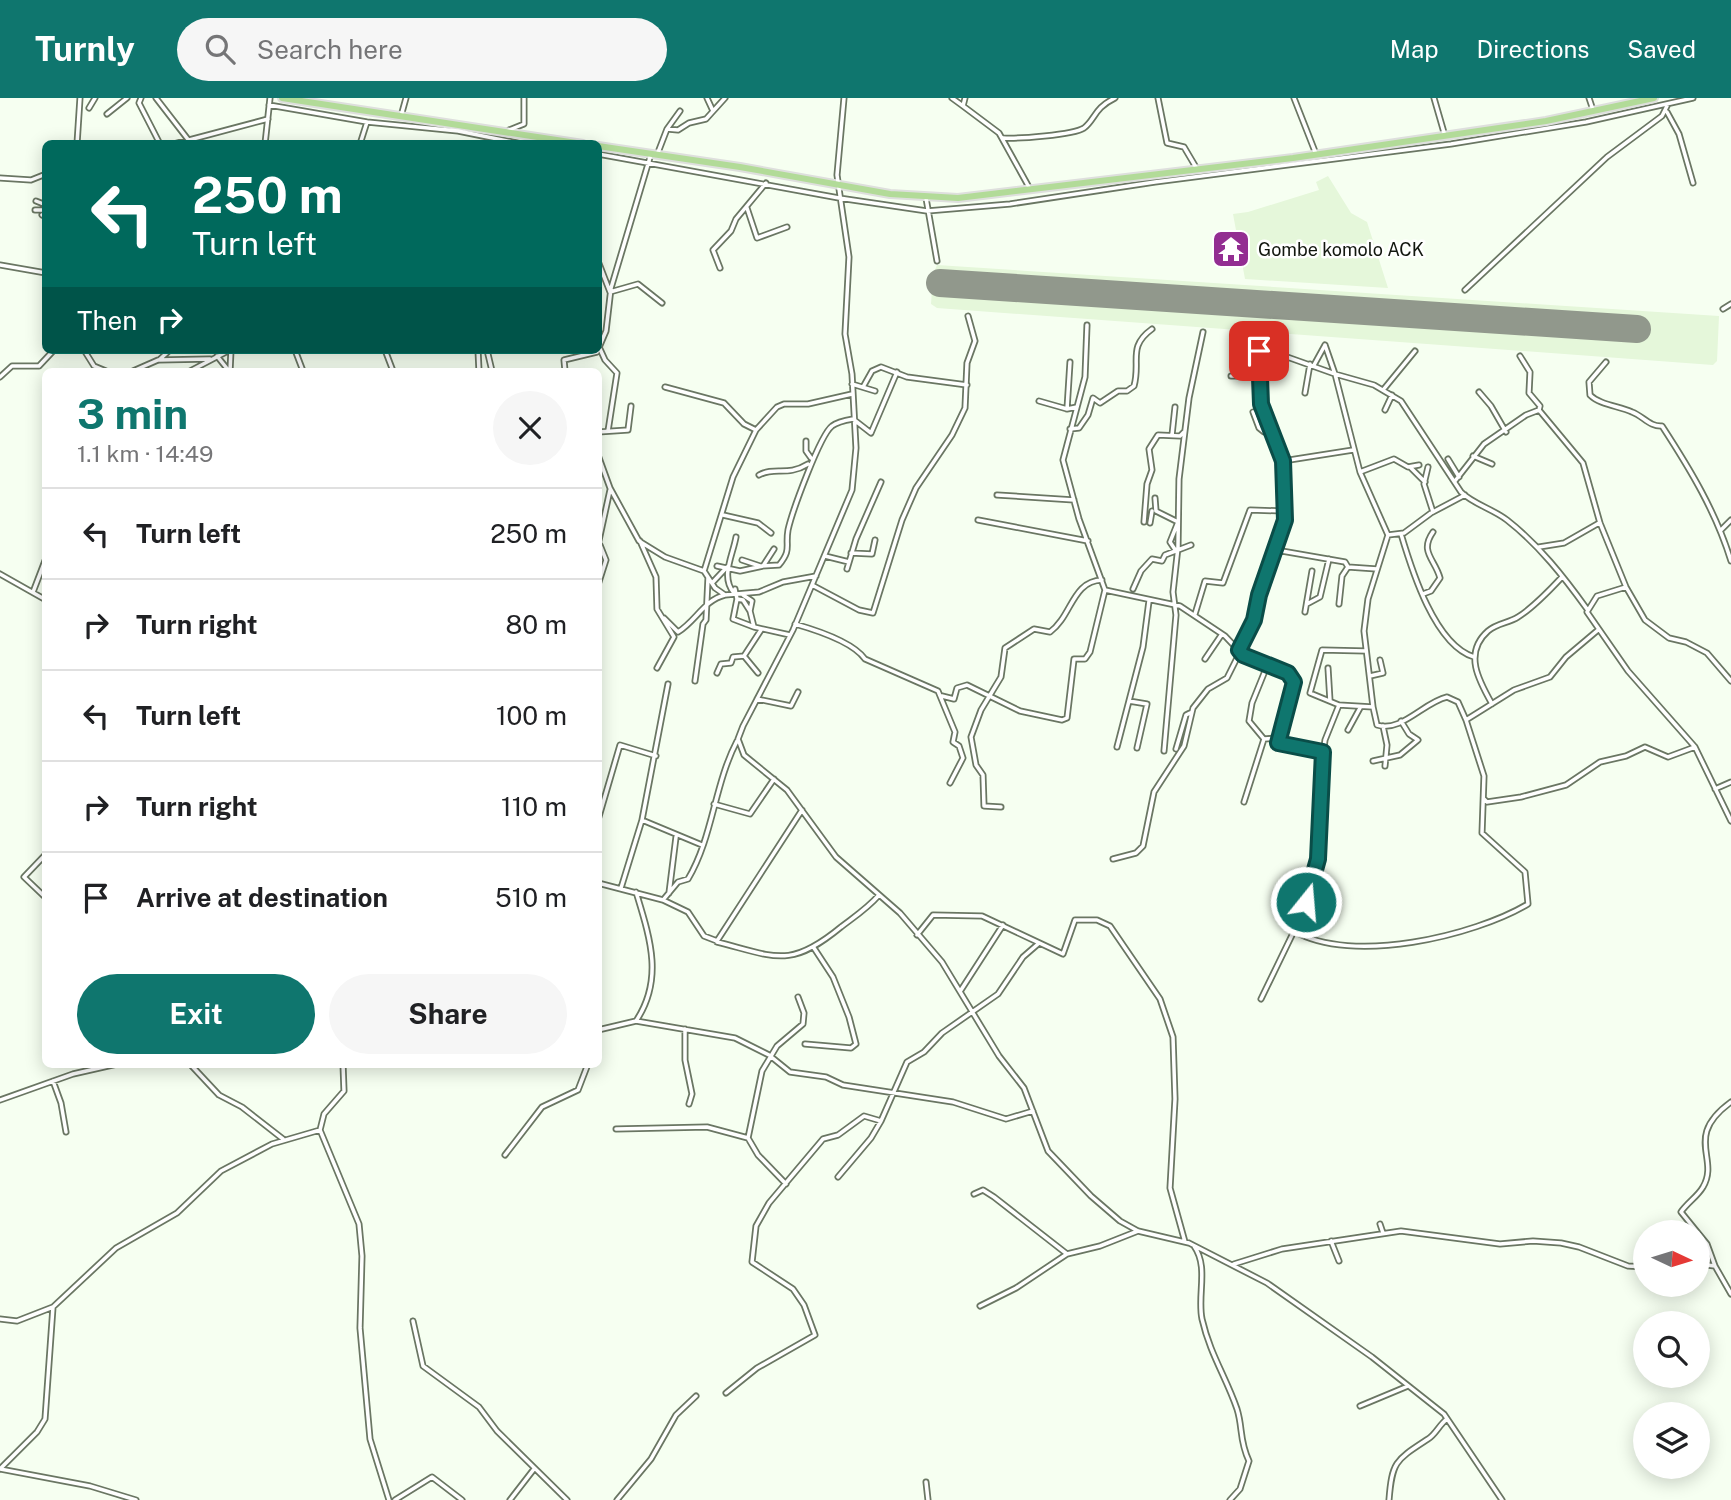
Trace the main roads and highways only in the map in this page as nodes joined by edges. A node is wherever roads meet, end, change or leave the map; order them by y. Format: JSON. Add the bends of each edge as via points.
{"nodes":[{"id":1,"x":282,"y":98,"type":"edge"},
{"id":2,"x":1654,"y":98,"type":"edge"},
{"id":3,"x":559,"y":140,"type":"edge"},
{"id":4,"x":602,"y":147,"type":"edge"}],
"edges":[{"from":1,"to":3,"type":"highway"},
{"from":2,"to":4,"type":"highway","via":[[1593,112],[1316,154],[1031,191],[926,198]]}]}
